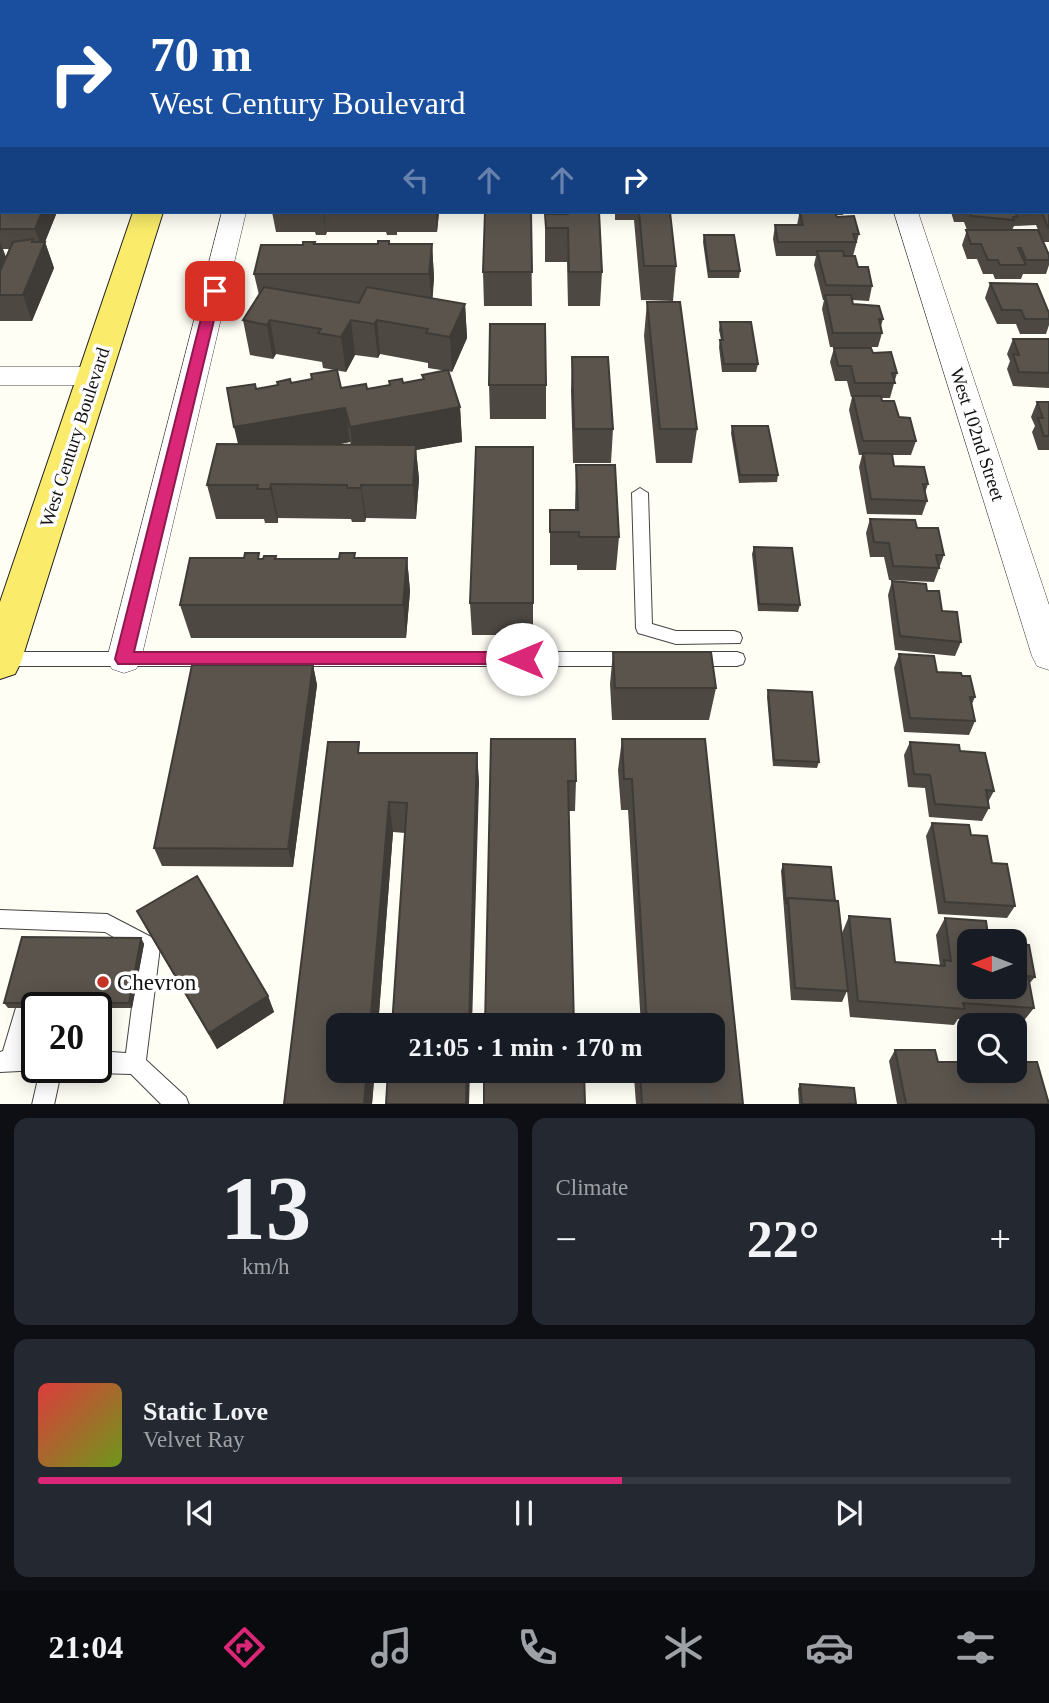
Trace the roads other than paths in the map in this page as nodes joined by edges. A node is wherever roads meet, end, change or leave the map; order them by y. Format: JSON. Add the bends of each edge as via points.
{"nodes":[{"id":1,"x":147,"y":214,"type":"edge"},
{"id":2,"x":234,"y":214,"type":"edge"},
{"id":3,"x":907,"y":214,"type":"edge"},
{"id":4,"x":0,"y":376,"type":"edge"},
{"id":5,"x":95,"y":376,"type":"junction"},
{"id":6,"x":640,"y":492,"type":"dead end"},
{"id":7,"x":734,"y":638,"type":"dead end"},
{"id":8,"x":1048,"y":648,"type":"edge"},
{"id":9,"x":124,"y":659,"type":"junction"},
{"id":10,"x":654,"y":659,"type":"edge"},
{"id":11,"x":682,"y":659,"type":"edge"},
{"id":12,"x":737,"y":659,"type":"dead end"},
{"id":13,"x":0,"y":661,"type":"edge"},
{"id":14,"x":0,"y":919,"type":"edge"},
{"id":15,"x":46,"y":921,"type":"junction"},
{"id":16,"x":86,"y":922,"type":"junction"},
{"id":17,"x":41,"y":943,"type":"edge"},
{"id":18,"x":82,"y":944,"type":"edge"},
{"id":19,"x":21,"y":1019,"type":"edge"},
{"id":20,"x":5,"y":1062,"type":"edge"},
{"id":21,"x":112,"y":1062,"type":"edge"},
{"id":22,"x":135,"y":1063,"type":"junction"},
{"id":23,"x":48,"y":1083,"type":"edge"},
{"id":24,"x":43,"y":1104,"type":"edge"},
{"id":25,"x":178,"y":1104,"type":"edge"}],
"edges":[{"from":1,"to":5,"type":"main road","name":"West Century Boulevard"},
{"from":2,"to":9,"type":"street"},
{"from":3,"to":8,"type":"street","name":"West 102nd Street"},
{"from":4,"to":5,"type":"street"},
{"from":5,"to":13,"type":"main road","name":"West Century Boulevard"},
{"from":6,"to":7,"type":"lane","via":[[644,628],[678,638]]},
{"from":9,"to":10,"type":"lane"},
{"from":9,"to":13,"type":"lane"},
{"from":11,"to":12,"type":"lane"},
{"from":14,"to":15,"type":"lane"},
{"from":15,"to":16,"type":"lane"},
{"from":15,"to":17,"type":"lane"},
{"from":16,"to":18,"type":"lane"},
{"from":16,"to":22,"type":"lane","via":[[107,923],[150,947]]},
{"from":19,"to":20,"type":"lane"},
{"from":21,"to":22,"type":"lane"},
{"from":22,"to":25,"type":"lane"},
{"from":23,"to":24,"type":"lane"}]}
